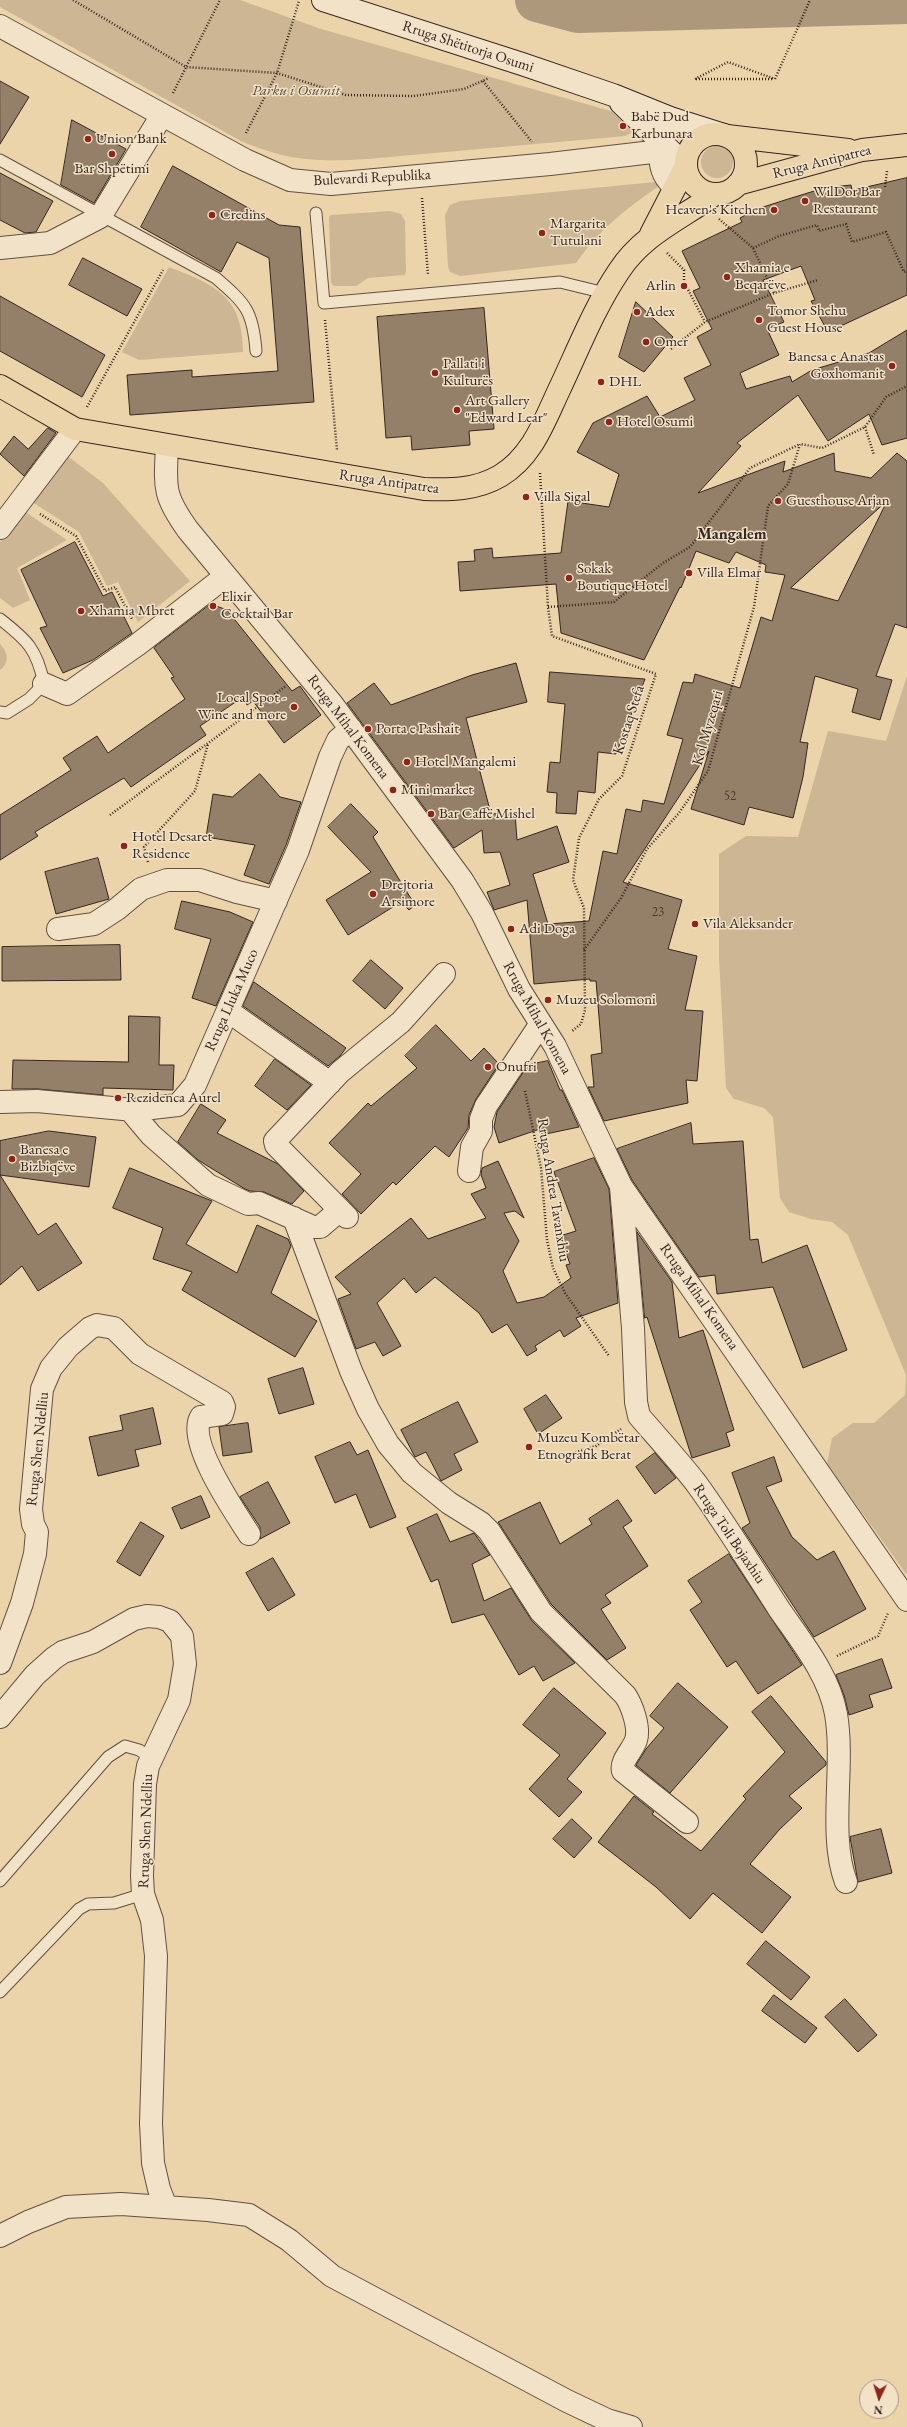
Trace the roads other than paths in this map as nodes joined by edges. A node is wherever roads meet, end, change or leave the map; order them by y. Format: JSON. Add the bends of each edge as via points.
{"nodes":[{"id":1,"x":323,"y":0,"type":"edge"},
{"id":2,"x":0,"y":26,"type":"edge"},
{"id":3,"x":613,"y":95,"type":"junction"},
{"id":4,"x":162,"y":115,"type":"junction"},
{"id":5,"x":670,"y":118,"type":"junction"},
{"id":6,"x":727,"y":136,"type":"junction"},
{"id":7,"x":907,"y":145,"type":"edge"},
{"id":8,"x":661,"y":146,"type":"junction"},
{"id":9,"x":862,"y":150,"type":"junction"},
{"id":10,"x":0,"y":160,"type":"edge"},
{"id":11,"x":686,"y":166,"type":"junction"},
{"id":12,"x":738,"y":184,"type":"junction"},
{"id":13,"x":675,"y":187,"type":"junction"},
{"id":14,"x":707,"y":200,"type":"junction"},
{"id":15,"x":316,"y":213,"type":"dead end"},
{"id":16,"x":100,"y":217,"type":"junction"},
{"id":17,"x":650,"y":235,"type":"junction"},
{"id":18,"x":0,"y":248,"type":"edge"},
{"id":19,"x":605,"y":293,"type":"junction"},
{"id":20,"x":256,"y":352,"type":"dead end"},
{"id":21,"x":0,"y":386,"type":"edge"},
{"id":22,"x":75,"y":429,"type":"junction"},
{"id":23,"x":167,"y":446,"type":"junction"},
{"id":24,"x":0,"y":528,"type":"edge"},
{"id":25,"x":226,"y":576,"type":"junction"},
{"id":26,"x":0,"y":619,"type":"edge"},
{"id":27,"x":44,"y":684,"type":"junction"},
{"id":28,"x":0,"y":712,"type":"edge"},
{"id":29,"x":351,"y":729,"type":"junction"},
{"id":30,"x":276,"y":901,"type":"junction"},
{"id":31,"x":58,"y":929,"type":"dead end"},
{"id":32,"x":444,"y":974,"type":"dead end"},
{"id":33,"x":228,"y":1011,"type":"junction"},
{"id":34,"x":540,"y":1025,"type":"junction"},
{"id":35,"x":330,"y":1083,"type":"junction"},
{"id":36,"x":0,"y":1102,"type":"edge"},
{"id":37,"x":130,"y":1110,"type":"junction"},
{"id":38,"x":469,"y":1171,"type":"dead end"},
{"id":39,"x":621,"y":1186,"type":"junction"},
{"id":40,"x":294,"y":1218,"type":"junction"},
{"id":41,"x":249,"y":1534,"type":"dead end"},
{"id":42,"x":907,"y":1600,"type":"edge"},
{"id":43,"x":0,"y":1662,"type":"edge"},
{"id":44,"x":0,"y":1717,"type":"edge"},
{"id":45,"x":153,"y":1754,"type":"junction"},
{"id":46,"x":687,"y":1822,"type":"dead end"},
{"id":47,"x":0,"y":1881,"type":"edge"},
{"id":48,"x":846,"y":1882,"type":"dead end"},
{"id":49,"x":143,"y":1894,"type":"junction"},
{"id":50,"x":0,"y":1992,"type":"edge"},
{"id":51,"x":166,"y":2207,"type":"junction"},
{"id":52,"x":0,"y":2236,"type":"edge"},
{"id":53,"x":631,"y":2427,"type":"edge"}],
"edges":[{"from":1,"to":3,"type":"street","name":"Rruga Shëtitorja Osumi"},
{"from":2,"to":4,"type":"street","name":"Bulevardi Republika"},
{"from":3,"to":5,"type":"street","name":"Rruga Shëtitorja Osumi"},
{"from":3,"to":8,"type":"street","name":"Rruga Shëtitorja Osumi"},
{"from":4,"to":8,"type":"street","name":"Bulevardi Republika","via":[[267,172],[290,180],[331,184],[550,164]]},
{"from":4,"to":16,"type":"street"},
{"from":5,"to":6,"type":"street","name":"Rruga Shëtitorja Osumi"},
{"from":5,"to":8,"type":"street"},
{"from":6,"to":9,"type":"main road","name":"Rruga Shëtitorja Osumi"},
{"from":6,"to":11,"type":"main road","via":[[718,134],[700,138],[688,153]]},
{"from":6,"to":12,"type":"main road","via":[[735,141],[745,157],[744,176]]},
{"from":7,"to":9,"type":"main road","name":"Rruga Antipatrea"},
{"from":8,"to":11,"type":"street","name":"Rruga Shëtitorja Osumi"},
{"from":8,"to":13,"type":"street","via":[[661,165],[666,180]]},
{"from":9,"to":12,"type":"main road","name":"Rruga Antipatrea"},
{"from":10,"to":16,"type":"lane"},
{"from":11,"to":13,"type":"main road"},
{"from":11,"to":14,"type":"main road","via":[[690,180]]},
{"from":12,"to":14,"type":"main road"},
{"from":13,"to":17,"type":"main road"},
{"from":14,"to":17,"type":"main road","name":"Rruga Antipatrea"},
{"from":15,"to":19,"type":"lane","via":[[324,303],[560,282]]},
{"from":16,"to":18,"type":"street","via":[[50,243]]},
{"from":16,"to":20,"type":"lane","via":[[216,278],[242,300],[254,327]]},
{"from":17,"to":19,"type":"main road","name":"Rruga Antipatrea","via":[[619,270]]},
{"from":19,"to":23,"type":"main road","name":"Rruga Antipatrea","via":[[530,449],[500,476],[463,489],[424,489]]},
{"from":21,"to":22,"type":"main road","name":"Rruga Antipatrea"},
{"from":22,"to":23,"type":"main road","name":"Rruga Antipatrea"},
{"from":22,"to":24,"type":"street"},
{"from":23,"to":25,"type":"street","name":"Rruga Mihal Komena","via":[[166,488],[171,507]]},
{"from":25,"to":27,"type":"street","via":[[67,694]]},
{"from":25,"to":29,"type":"street","name":"Rruga Mihal Komena"},
{"from":26,"to":27,"type":"lane","via":[[26,639],[40,662]]},
{"from":27,"to":28,"type":"lane","via":[[29,699],[7,713]]},
{"from":29,"to":30,"type":"street","name":"Rruga Lluka Muco","via":[[338,740],[330,757],[298,850]]},
{"from":29,"to":34,"type":"street","name":"Rruga Mihal Komena","via":[[462,880]]},
{"from":30,"to":31,"type":"street","via":[[200,880],[167,880],[141,889],[94,924]]},
{"from":30,"to":33,"type":"street","name":"Rruga Lluka Muco"},
{"from":32,"to":35,"type":"street","via":[[401,1022]]},
{"from":33,"to":35,"type":"street"},
{"from":33,"to":37,"type":"street","name":"Rruga Lluka Muco","via":[[195,1085],[178,1105]]},
{"from":34,"to":38,"type":"street","via":[[486,1106],[481,1118],[481,1131],[472,1147]]},
{"from":34,"to":39,"type":"street","name":"Rruga Mihal Komena","via":[[555,1046]]},
{"from":35,"to":40,"type":"street","via":[[275,1143],[343,1213],[320,1227]]},
{"from":36,"to":37,"type":"street","name":"Rruga Lluka Muco","via":[[36,1101]]},
{"from":37,"to":40,"type":"street","via":[[151,1136],[208,1185],[248,1204],[259,1203]]},
{"from":39,"to":42,"type":"street","name":"Rruga Mihal Komena"},
{"from":39,"to":48,"type":"street","name":"Rruga Toli Bojaxhiu","via":[[639,1416],[695,1483],[817,1666],[829,1690],[836,1714],[840,1744],[838,1849]]},
{"from":40,"to":46,"type":"street","via":[[351,1371],[368,1409],[388,1444],[412,1472],[449,1503],[489,1530],[542,1612],[625,1695],[638,1735],[623,1764],[623,1771]]},
{"from":41,"to":43,"type":"street","name":"Rruga Shen Ndelliu","via":[[218,1484],[200,1438],[201,1416],[222,1414],[222,1402],[140,1354],[114,1328],[97,1325],[90,1328],[68,1346],[51,1368],[42,1389],[30,1509],[37,1532],[35,1554],[22,1604]]},
{"from":44,"to":45,"type":"street","name":"Rruga Shen Ndelliu","via":[[35,1675],[63,1652],[93,1642],[134,1619],[159,1617],[170,1622],[182,1636],[185,1664],[179,1700]]},
{"from":45,"to":47,"type":"lane","via":[[147,1755],[125,1746],[108,1757]]},
{"from":45,"to":49,"type":"street","name":"Rruga Shen Ndelliu","via":[[148,1766],[146,1784]]},
{"from":49,"to":50,"type":"lane","via":[[114,1903],[88,1904],[79,1909]]},
{"from":49,"to":51,"type":"street","name":"Rruga Shen Ndelliu","via":[[152,1920],[156,1956],[152,2155],[156,2178]]},
{"from":51,"to":52,"type":"street","via":[[121,2204],[66,2207]]},
{"from":51,"to":53,"type":"street","via":[[249,2215],[288,2240],[332,2276],[567,2401],[607,2420]]}]}
